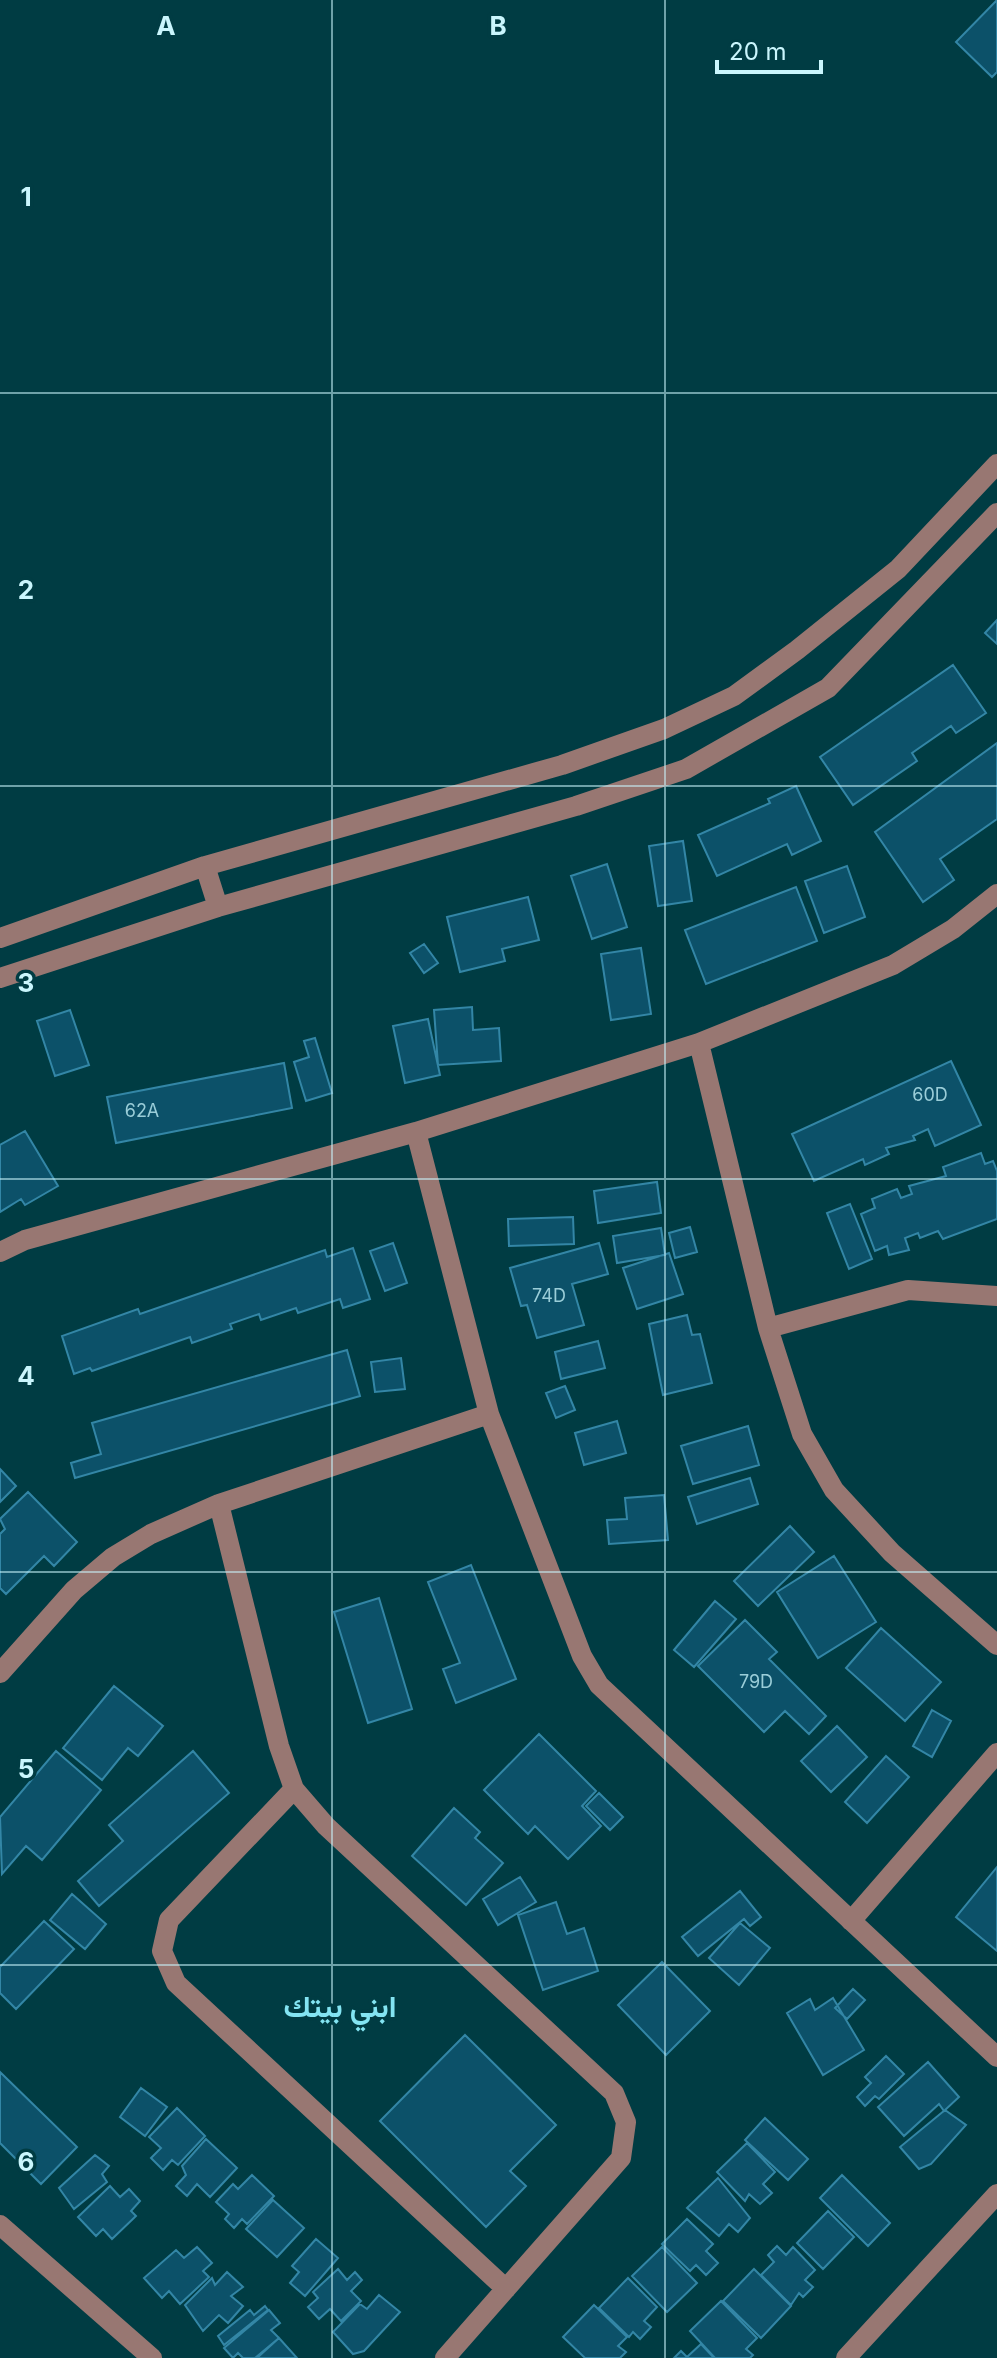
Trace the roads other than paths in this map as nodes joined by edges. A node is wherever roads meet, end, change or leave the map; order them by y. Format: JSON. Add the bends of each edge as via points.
{"nodes":[{"id":1,"x":997,"y":464,"type":"edge"},
{"id":2,"x":997,"y":513,"type":"edge"},
{"id":3,"x":205,"y":866,"type":"junction"},
{"id":4,"x":997,"y":894,"type":"edge"},
{"id":5,"x":218,"y":907,"type":"junction"},
{"id":6,"x":0,"y":938,"type":"edge"},
{"id":7,"x":0,"y":978,"type":"edge"},
{"id":8,"x":699,"y":1043,"type":"junction"},
{"id":9,"x":416,"y":1132,"type":"junction"},
{"id":10,"x":0,"y":1252,"type":"edge"},
{"id":11,"x":997,"y":1296,"type":"edge"},
{"id":12,"x":768,"y":1328,"type":"junction"},
{"id":13,"x":489,"y":1414,"type":"junction"},
{"id":14,"x":219,"y":1504,"type":"junction"},
{"id":15,"x":997,"y":1645,"type":"edge"},
{"id":16,"x":0,"y":1673,"type":"edge"},
{"id":17,"x":997,"y":1753,"type":"edge"},
{"id":18,"x":294,"y":1789,"type":"junction"},
{"id":19,"x":851,"y":1921,"type":"junction"},
{"id":20,"x":997,"y":2057,"type":"edge"},
{"id":21,"x":997,"y":2194,"type":"edge"},
{"id":22,"x":0,"y":2225,"type":"edge"},
{"id":23,"x":506,"y":2289,"type":"junction"},
{"id":24,"x":152,"y":2358,"type":"edge"},
{"id":25,"x":445,"y":2358,"type":"edge"},
{"id":26,"x":846,"y":2358,"type":"edge"}],
"edges":[{"from":1,"to":3,"type":"street","via":[[898,569],[734,696],[664,729],[562,765]]},
{"from":2,"to":5,"type":"street","via":[[828,688],[686,769],[576,806]]},
{"from":3,"to":5,"type":"street"},
{"from":3,"to":6,"type":"street"},
{"from":4,"to":8,"type":"street","via":[[953,929],[893,965]]},
{"from":5,"to":7,"type":"street"},
{"from":8,"to":9,"type":"street"},
{"from":8,"to":12,"type":"street"},
{"from":9,"to":10,"type":"street","via":[[25,1240]]},
{"from":9,"to":13,"type":"street"},
{"from":11,"to":12,"type":"street","via":[[908,1290]]},
{"from":12,"to":15,"type":"street","via":[[802,1434],[834,1490],[892,1553]]},
{"from":13,"to":14,"type":"street"},
{"from":13,"to":19,"type":"street","via":[[582,1656],[599,1685]]},
{"from":14,"to":16,"type":"street","via":[[113,1557],[74,1590]]},
{"from":14,"to":18,"type":"street"},
{"from":17,"to":19,"type":"street"},
{"from":18,"to":23,"type":"street","via":[[326,1826],[614,2093],[626,2122],[621,2158]]},
{"from":18,"to":23,"type":"street","via":[[169,1920],[162,1951],[176,1983]]},
{"from":19,"to":20,"type":"street"},
{"from":21,"to":26,"type":"street"},
{"from":22,"to":24,"type":"street"},
{"from":23,"to":25,"type":"street"}]}
